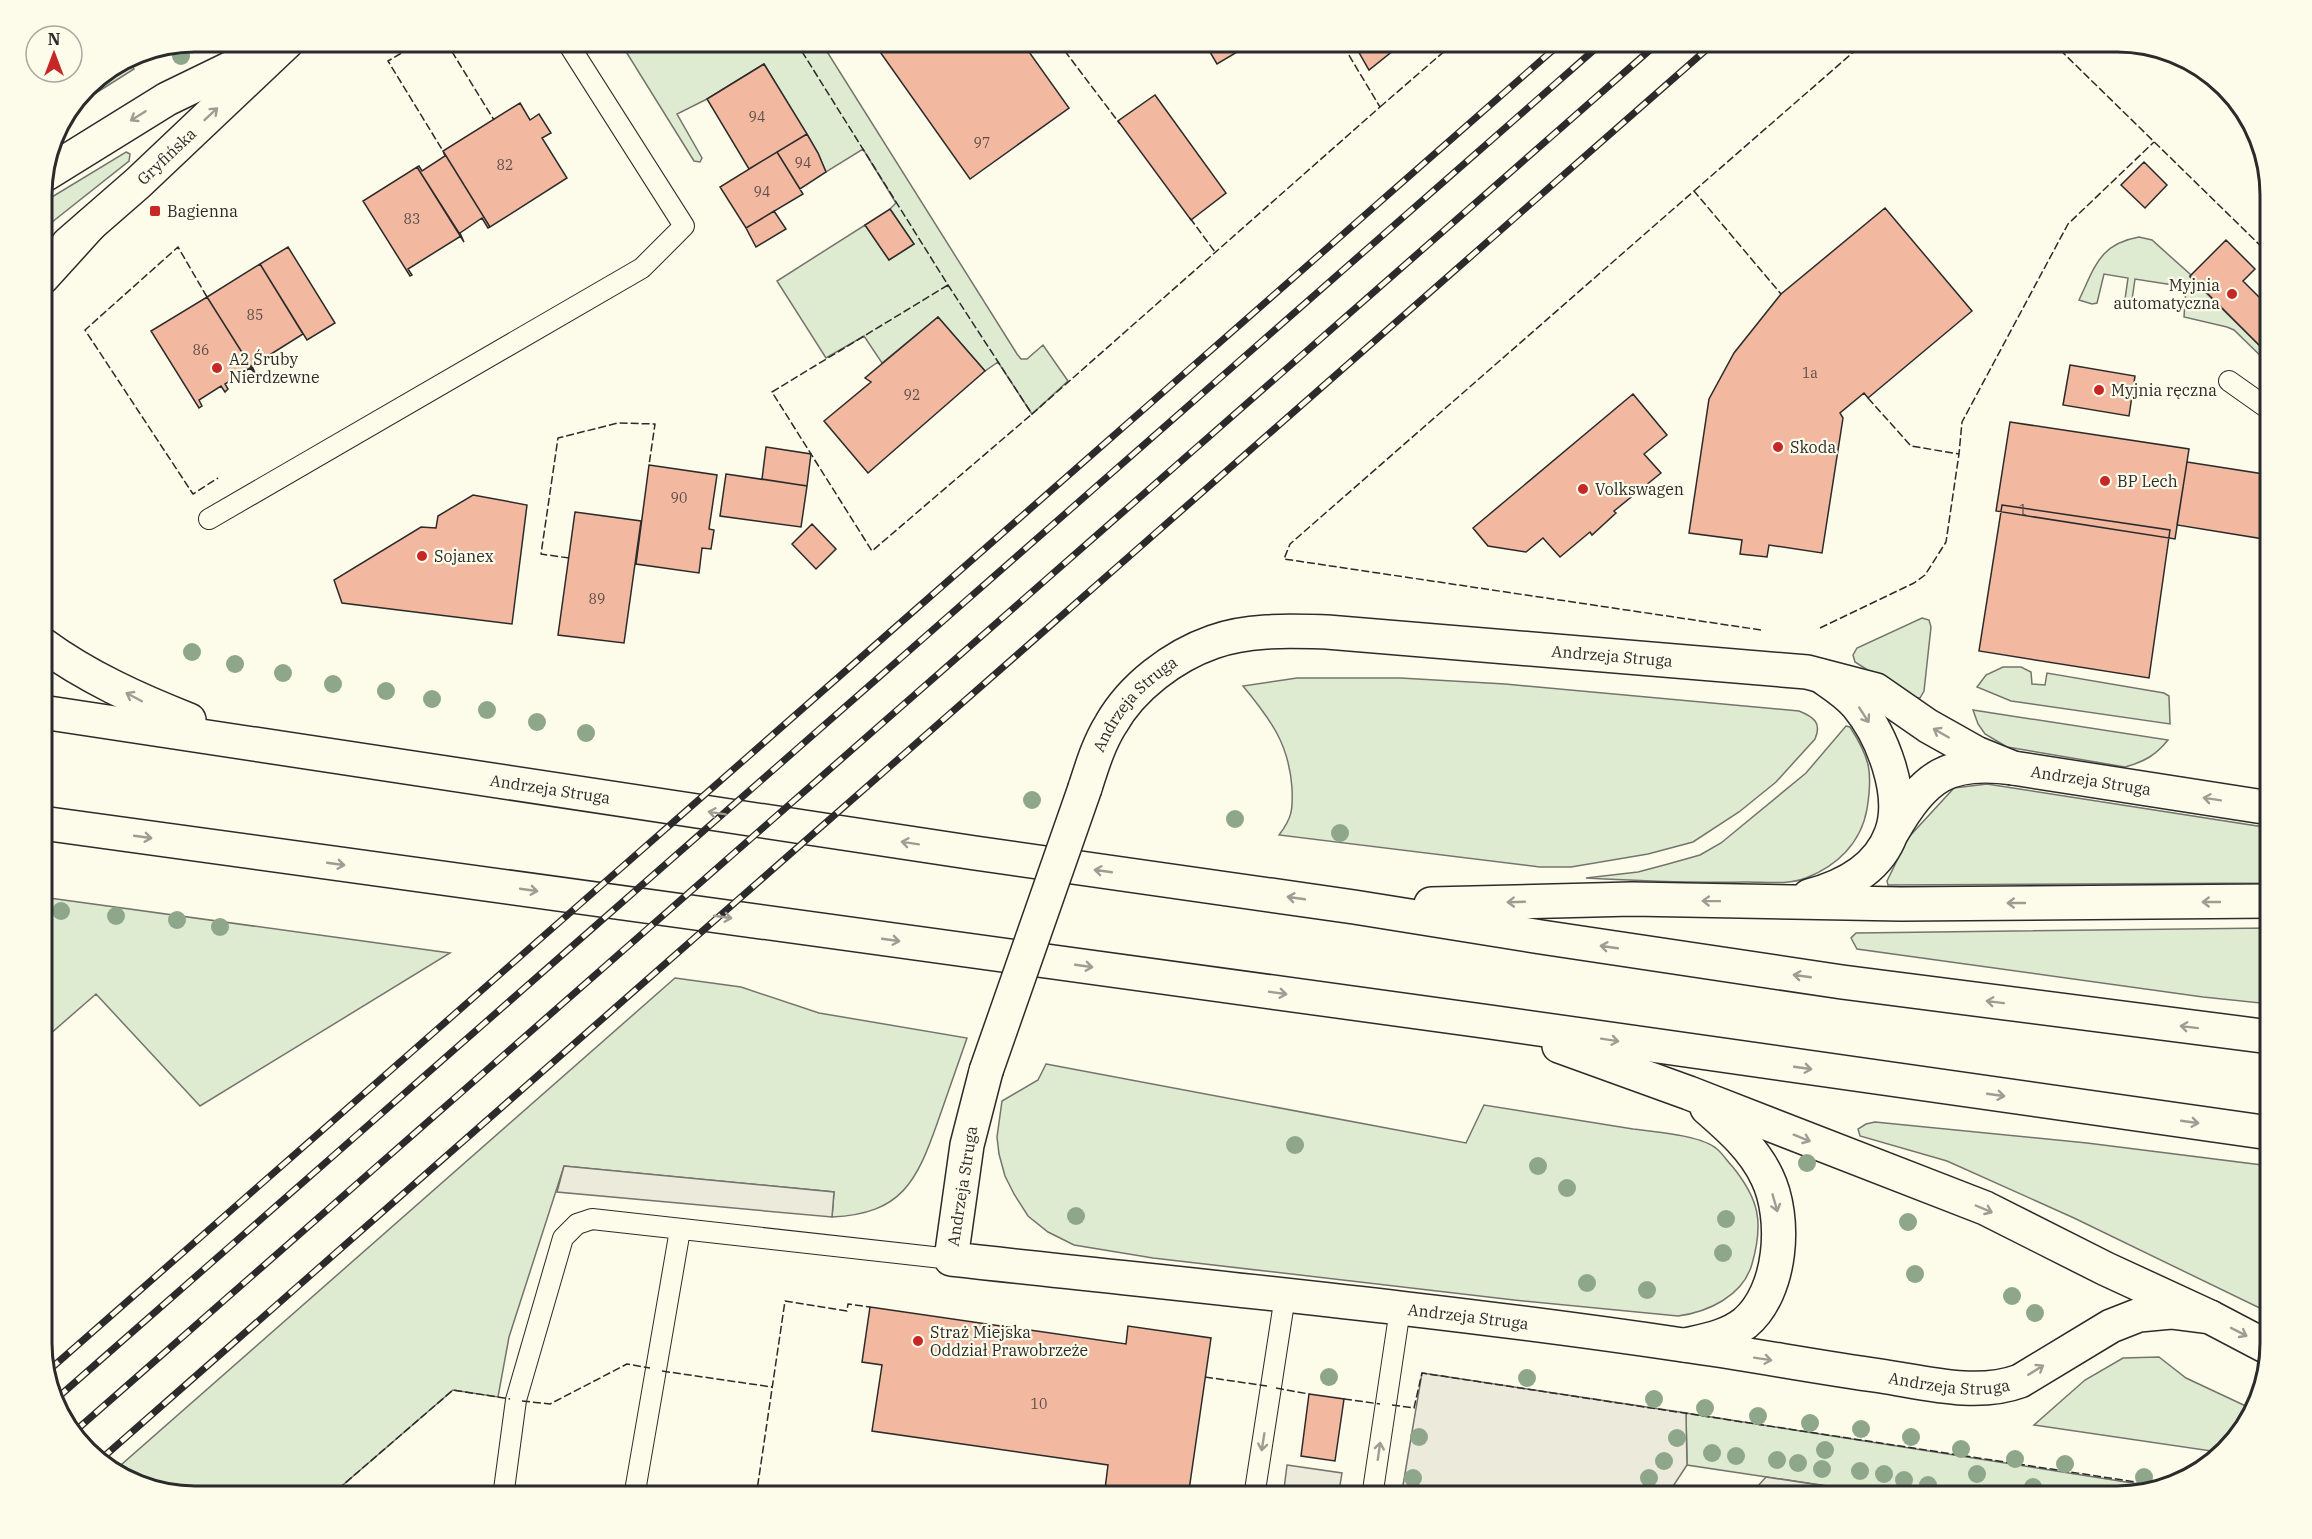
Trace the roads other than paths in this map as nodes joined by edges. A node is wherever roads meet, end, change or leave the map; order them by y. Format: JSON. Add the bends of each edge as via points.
{"nodes":[{"id":1,"x":263,"y":53,"type":"edge"},
{"id":2,"x":274,"y":53,"type":"edge"},
{"id":3,"x":574,"y":53,"type":"edge"},
{"id":4,"x":55,"y":168,"type":"edge"},
{"id":5,"x":90,"y":225,"type":"junction"},
{"id":6,"x":53,"y":256,"type":"edge"},
{"id":7,"x":53,"y":266,"type":"edge"},
{"id":8,"x":2229,"y":381,"type":"dead end"},
{"id":9,"x":2260,"y":403,"type":"edge"},
{"id":10,"x":209,"y":519,"type":"dead end"},
{"id":11,"x":53,"y":652,"type":"edge"},
{"id":12,"x":1821,"y":676,"type":"junction"},
{"id":13,"x":53,"y":714,"type":"edge"},
{"id":14,"x":246,"y":742,"type":"junction"},
{"id":15,"x":2013,"y":768,"type":"junction"},
{"id":16,"x":2260,"y":806,"type":"edge"},
{"id":17,"x":53,"y":825,"type":"edge"},
{"id":18,"x":1891,"y":834,"type":"junction"},
{"id":19,"x":2260,"y":902,"type":"edge"},
{"id":20,"x":1769,"y":903,"type":"junction"},
{"id":21,"x":1354,"y":907,"type":"junction"},
{"id":22,"x":1490,"y":1022,"type":"junction"},
{"id":23,"x":2260,"y":1036,"type":"edge"},
{"id":24,"x":1689,"y":1093,"type":"junction"},
{"id":25,"x":2260,"y":1132,"type":"edge"},
{"id":26,"x":680,"y":1230,"type":"junction"},
{"id":27,"x":951,"y":1259,"type":"junction"},
{"id":28,"x":1285,"y":1296,"type":"junction"},
{"id":29,"x":1400,"y":1309,"type":"junction"},
{"id":30,"x":2210,"y":1317,"type":"junction"},
{"id":31,"x":2260,"y":1343,"type":"edge"},
{"id":32,"x":1685,"y":1345,"type":"junction"},
{"id":33,"x":504,"y":1486,"type":"edge"},
{"id":34,"x":636,"y":1486,"type":"edge"},
{"id":35,"x":1256,"y":1486,"type":"edge"},
{"id":36,"x":1374,"y":1486,"type":"edge"}],
"edges":[{"from":1,"to":4,"type":"main road","name":"Gryfińska","one_way":true,"via":[[166,99]]},
{"from":5,"to":2,"type":"main road","name":"Gryfińska","one_way":true},
{"from":3,"to":10,"type":"lane","via":[[684,226],[642,268]]},
{"from":5,"to":6,"type":"main road","name":"Gryfińska"},
{"from":5,"to":7,"type":"main road"},
{"from":8,"to":9,"type":"lane"},
{"from":14,"to":11,"type":"main road","one_way":true,"via":[[146,703]]},
{"from":15,"to":12,"type":"main road","name":"Andrzeja Struga","one_way":true,"via":[[1928,726],[1876,690]]},
{"from":12,"to":18,"type":"main road","one_way":true,"via":[[1856,703],[1876,735],[1894,786]]},
{"from":12,"to":27,"type":"main road","name":"Andrzeja Struga","bridge":true,"via":[[1677,660],[1327,632],[1244,635],[1214,641],[1184,655],[1159,672],[1122,707],[1110,725],[1085,788],[986,1071],[967,1145]]},
{"from":13,"to":14,"type":"main road","name":"Andrzeja Struga"},
{"from":21,"to":14,"type":"main road","name":"Andrzeja Struga","one_way":true},
{"from":16,"to":15,"type":"main road","name":"Andrzeja Struga","one_way":true},
{"from":15,"to":18,"type":"main road","via":[[1983,764],[1941,775],[1908,804]]},
{"from":17,"to":22,"type":"main road","one_way":true},
{"from":18,"to":20,"type":"main road","via":[[1864,871],[1846,883],[1812,895]]},
{"from":19,"to":20,"type":"main road","one_way":true},
{"from":20,"to":21,"type":"main road","one_way":true,"via":[[1632,899]]},
{"from":23,"to":21,"type":"main road","name":"Andrzeja Struga","one_way":true,"via":[[1830,980]]},
{"from":22,"to":24,"type":"main road"},
{"from":22,"to":25,"type":"main road","one_way":true},
{"from":24,"to":30,"type":"main road","one_way":true,"via":[[1985,1208]]},
{"from":24,"to":32,"type":"main road","one_way":true,"via":[[1737,1134],[1768,1177],[1780,1222],[1778,1253],[1761,1304],[1746,1322],[1722,1337]]},
{"from":26,"to":27,"type":"lane"},
{"from":26,"to":33,"type":"lane","via":[[592,1219],[577,1224],[563,1238],[516,1400]]},
{"from":26,"to":34,"type":"lane"},
{"from":27,"to":28,"type":"main road","name":"Andrzeja Struga"},
{"from":28,"to":29,"type":"main road","name":"Andrzeja Struga"},
{"from":28,"to":35,"type":"lane","one_way":true},
{"from":29,"to":32,"type":"main road","name":"Andrzeja Struga"},
{"from":36,"to":29,"type":"lane","one_way":true},
{"from":30,"to":31,"type":"main road","name":"Andrzeja Struga","one_way":true},
{"from":32,"to":30,"type":"main road","name":"Andrzeja Struga","one_way":true,"via":[[1987,1389],[2020,1381],[2111,1326],[2139,1315],[2171,1312]]}]}
